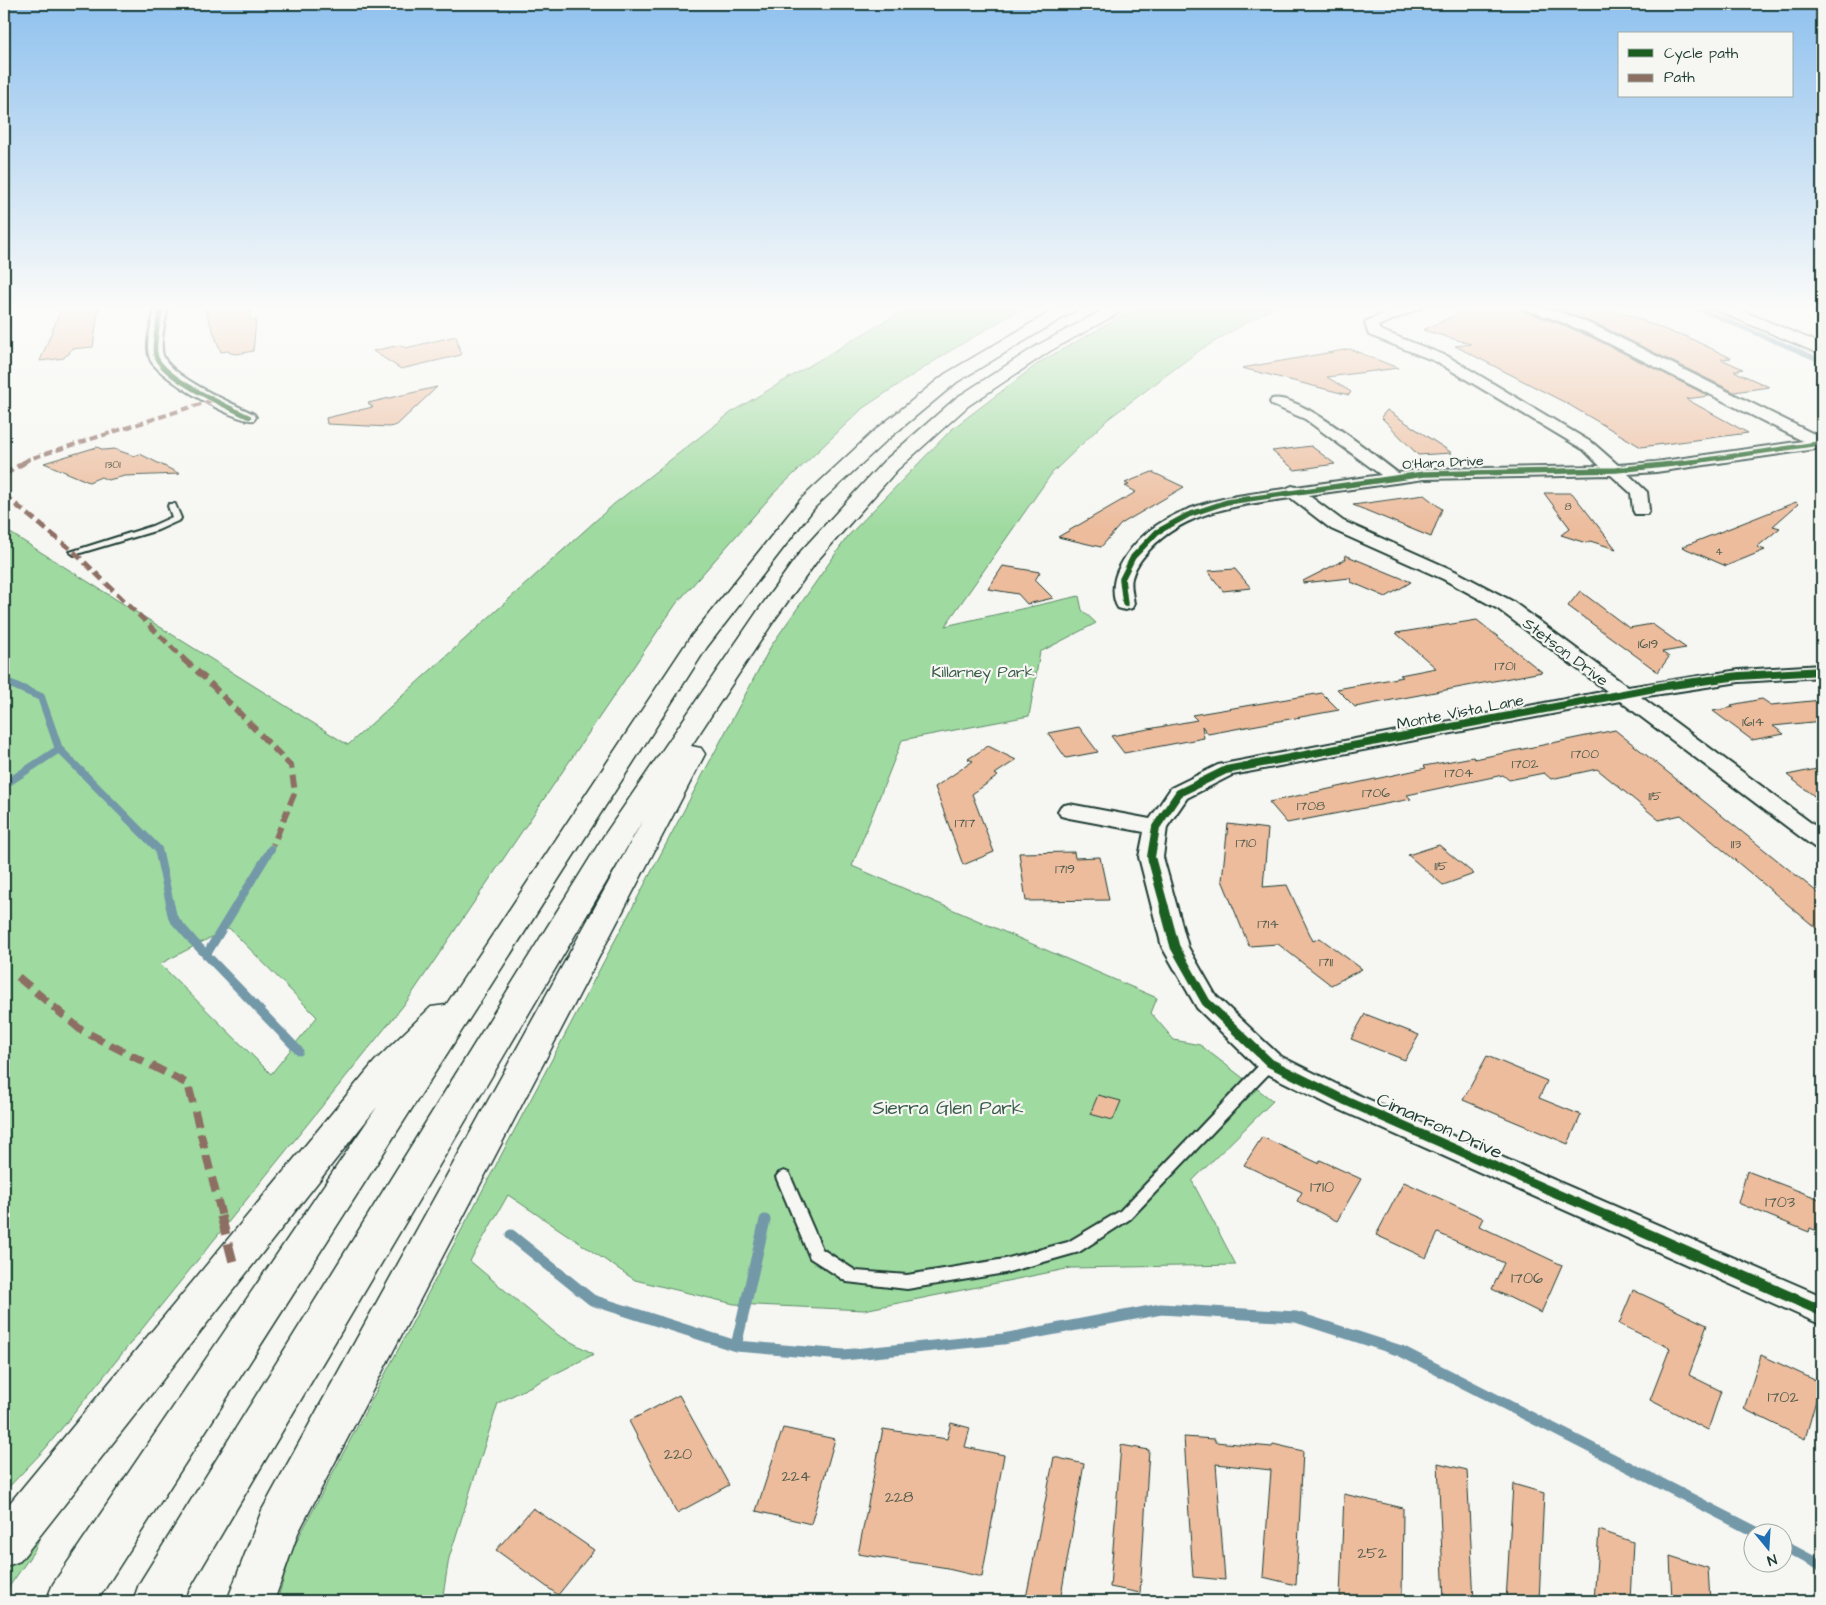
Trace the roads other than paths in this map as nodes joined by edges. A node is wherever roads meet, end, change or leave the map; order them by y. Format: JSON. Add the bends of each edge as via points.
{"nodes":[{"id":1,"x":180,"y":380,"type":"edge"},
{"id":2,"x":949,"y":380,"type":"edge"},
{"id":3,"x":996,"y":380,"type":"edge"},
{"id":4,"x":1477,"y":380,"type":"edge"},
{"id":5,"x":1692,"y":380,"type":"edge"},
{"id":6,"x":1277,"y":402,"type":"dead end"},
{"id":7,"x":249,"y":418,"type":"dead end"},
{"id":8,"x":1821,"y":443,"type":"edge"},
{"id":9,"x":1616,"y":470,"type":"junction"},
{"id":10,"x":1393,"y":477,"type":"junction"},
{"id":11,"x":1292,"y":491,"type":"junction"},
{"id":12,"x":172,"y":506,"type":"dead end"},
{"id":13,"x":1641,"y":510,"type":"dead end"},
{"id":14,"x":74,"y":552,"type":"dead end"},
{"id":15,"x":1125,"y":604,"type":"dead end"},
{"id":16,"x":765,"y":617,"type":"junction"},
{"id":17,"x":1822,"y":671,"type":"edge"},
{"id":18,"x":1623,"y":694,"type":"junction"},
{"id":19,"x":1069,"y":811,"type":"dead end"},
{"id":20,"x":1156,"y":827,"type":"junction"},
{"id":21,"x":1822,"y":842,"type":"edge"},
{"id":22,"x":1151,"y":857,"type":"joint"},
{"id":23,"x":480,"y":979,"type":"junction"},
{"id":24,"x":1270,"y":1063,"type":"junction"},
{"id":25,"x":784,"y":1177,"type":"dead end"},
{"id":26,"x":1822,"y":1311,"type":"edge"},
{"id":27,"x":4,"y":1545,"type":"edge"},
{"id":28,"x":70,"y":1601,"type":"edge"},
{"id":29,"x":156,"y":1601,"type":"edge"},
{"id":30,"x":251,"y":1601,"type":"edge"}],
"edges":[{"from":1,"to":7,"type":"street"},
{"from":2,"to":23,"type":"main road","via":[[880,436],[808,503],[697,644]]},
{"from":3,"to":16,"type":"main road","via":[[962,402],[890,466],[809,556]]},
{"from":4,"to":9,"type":"street","via":[[1590,447]]},
{"from":5,"to":8,"type":"street"},
{"from":6,"to":10,"type":"street","via":[[1310,416]]},
{"from":8,"to":9,"type":"street","name":"O'Hara Drive"},
{"from":9,"to":10,"type":"street","name":"O'Hara Drive"},
{"from":9,"to":13,"type":"street","via":[[1639,492]]},
{"from":10,"to":11,"type":"street","name":"O'Hara Drive"},
{"from":11,"to":15,"type":"street","name":"O'Hara Drive","via":[[1227,502],[1188,515],[1157,532],[1133,557],[1122,579]]},
{"from":11,"to":18,"type":"street","name":"Stetson Drive","via":[[1336,525],[1449,575],[1505,605]]},
{"from":12,"to":14,"type":"lane","via":[[177,518],[155,528]]},
{"from":16,"to":29,"type":"main road","via":[[617,837]]},
{"from":16,"to":30,"type":"main road","via":[[278,1525]]},
{"from":17,"to":18,"type":"street","name":"Monte Vista Lane","via":[[1739,676]]},
{"from":18,"to":20,"type":"street","name":"Monte Vista Lane","via":[[1226,770],[1180,793]]},
{"from":18,"to":21,"type":"street","name":"Stetson Drive"},
{"from":19,"to":20,"type":"street"},
{"from":20,"to":22,"type":"street","name":"Monte Vista Lane"},
{"from":22,"to":24,"type":"street","name":"Cimarron Drive","via":[[1175,947],[1206,1002]]},
{"from":23,"to":27,"type":"main road","via":[[387,1070]]},
{"from":23,"to":28,"type":"main road"},
{"from":24,"to":25,"type":"lane","via":[[1125,1215],[1073,1248],[1005,1266],[907,1282],[853,1277],[816,1253]]},
{"from":24,"to":26,"type":"street","name":"Cimarron Drive","via":[[1355,1105]]}]}
